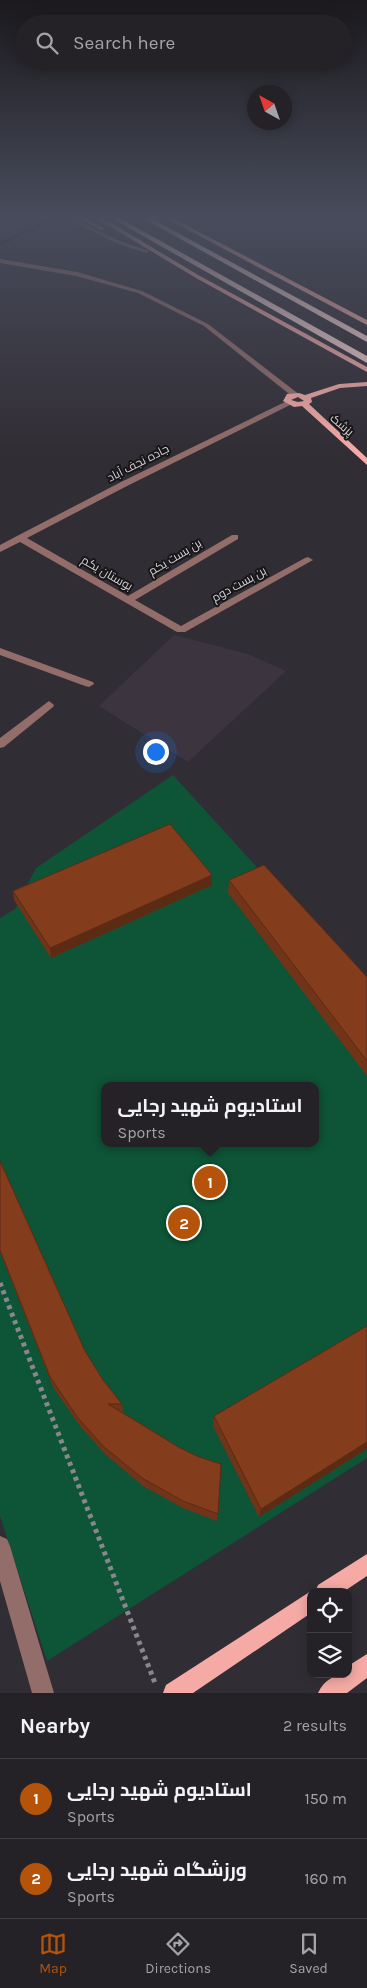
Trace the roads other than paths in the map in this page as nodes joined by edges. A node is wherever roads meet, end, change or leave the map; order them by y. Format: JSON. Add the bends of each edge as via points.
{"nodes":[{"id":1,"x":144,"y":294,"type":"edge"},
{"id":2,"x":231,"y":294,"type":"edge"},
{"id":3,"x":250,"y":294,"type":"edge"},
{"id":4,"x":285,"y":294,"type":"edge"},
{"id":5,"x":312,"y":294,"type":"edge"},
{"id":6,"x":367,"y":323,"type":"edge"},
{"id":7,"x":367,"y":339,"type":"edge"},
{"id":8,"x":323,"y":346,"type":"junction"},
{"id":9,"x":367,"y":360,"type":"edge"},
{"id":10,"x":367,"y":370,"type":"edge"},
{"id":11,"x":367,"y":384,"type":"edge"},
{"id":12,"x":338,"y":386,"type":"junction"},
{"id":13,"x":296,"y":395,"type":"junction"},
{"id":14,"x":304,"y":401,"type":"junction"},
{"id":15,"x":290,"y":404,"type":"junction"},
{"id":16,"x":367,"y":462,"type":"edge"},
{"id":17,"x":235,"y":537,"type":"dead end"},
{"id":18,"x":20,"y":538,"type":"junction"},
{"id":19,"x":0,"y":549,"type":"edge"},
{"id":20,"x":308,"y":560,"type":"dead end"},
{"id":21,"x":128,"y":600,"type":"junction"},
{"id":22,"x":181,"y":630,"type":"joint"},
{"id":23,"x":0,"y":651,"type":"edge"},
{"id":24,"x":88,"y":684,"type":"dead end"},
{"id":25,"x":49,"y":705,"type":"dead end"},
{"id":26,"x":0,"y":744,"type":"edge"},
{"id":27,"x":0,"y":1546,"type":"edge"},
{"id":28,"x":367,"y":1564,"type":"edge"},
{"id":29,"x":331,"y":1588,"type":"edge"},
{"id":30,"x":307,"y":1605,"type":"edge"},
{"id":31,"x":367,"y":1665,"type":"edge"},
{"id":32,"x":43,"y":1693,"type":"edge"},
{"id":33,"x":174,"y":1693,"type":"edge"},
{"id":34,"x":329,"y":1693,"type":"edge"}],
"edges":[{"from":1,"to":13,"type":"street","via":[[206,325]]},
{"from":2,"to":8,"type":"main road"},
{"from":3,"to":9,"type":"highway"},
{"from":4,"to":7,"type":"highway"},
{"from":5,"to":6,"type":"main road"},
{"from":8,"to":10,"type":"main road"},
{"from":8,"to":12,"type":"main road","via":[[347,365],[347,374]]},
{"from":11,"to":12,"type":"main road"},
{"from":12,"to":14,"type":"main road"},
{"from":13,"to":14,"type":"main road"},
{"from":13,"to":15,"type":"main road","via":[[288,398]]},
{"from":14,"to":15,"type":"main road"},
{"from":14,"to":16,"type":"main road","name":"پزشک"},
{"from":15,"to":18,"type":"street","name":"جاده نجف آباد"},
{"from":17,"to":21,"type":"street","name":"بن بست یکم"},
{"from":18,"to":19,"type":"street","name":"جاده نجف آباد"},
{"from":18,"to":21,"type":"street","name":"بوستان یکم"},
{"from":20,"to":22,"type":"street","name":"بن بست دوم"},
{"from":21,"to":22,"type":"street","name":"بوستان یکم"},
{"from":23,"to":24,"type":"street"},
{"from":25,"to":26,"type":"street"},
{"from":27,"to":32,"type":"street"},
{"from":28,"to":29,"type":"main road"},
{"from":30,"to":33,"type":"main road"},
{"from":31,"to":34,"type":"main road"}]}
